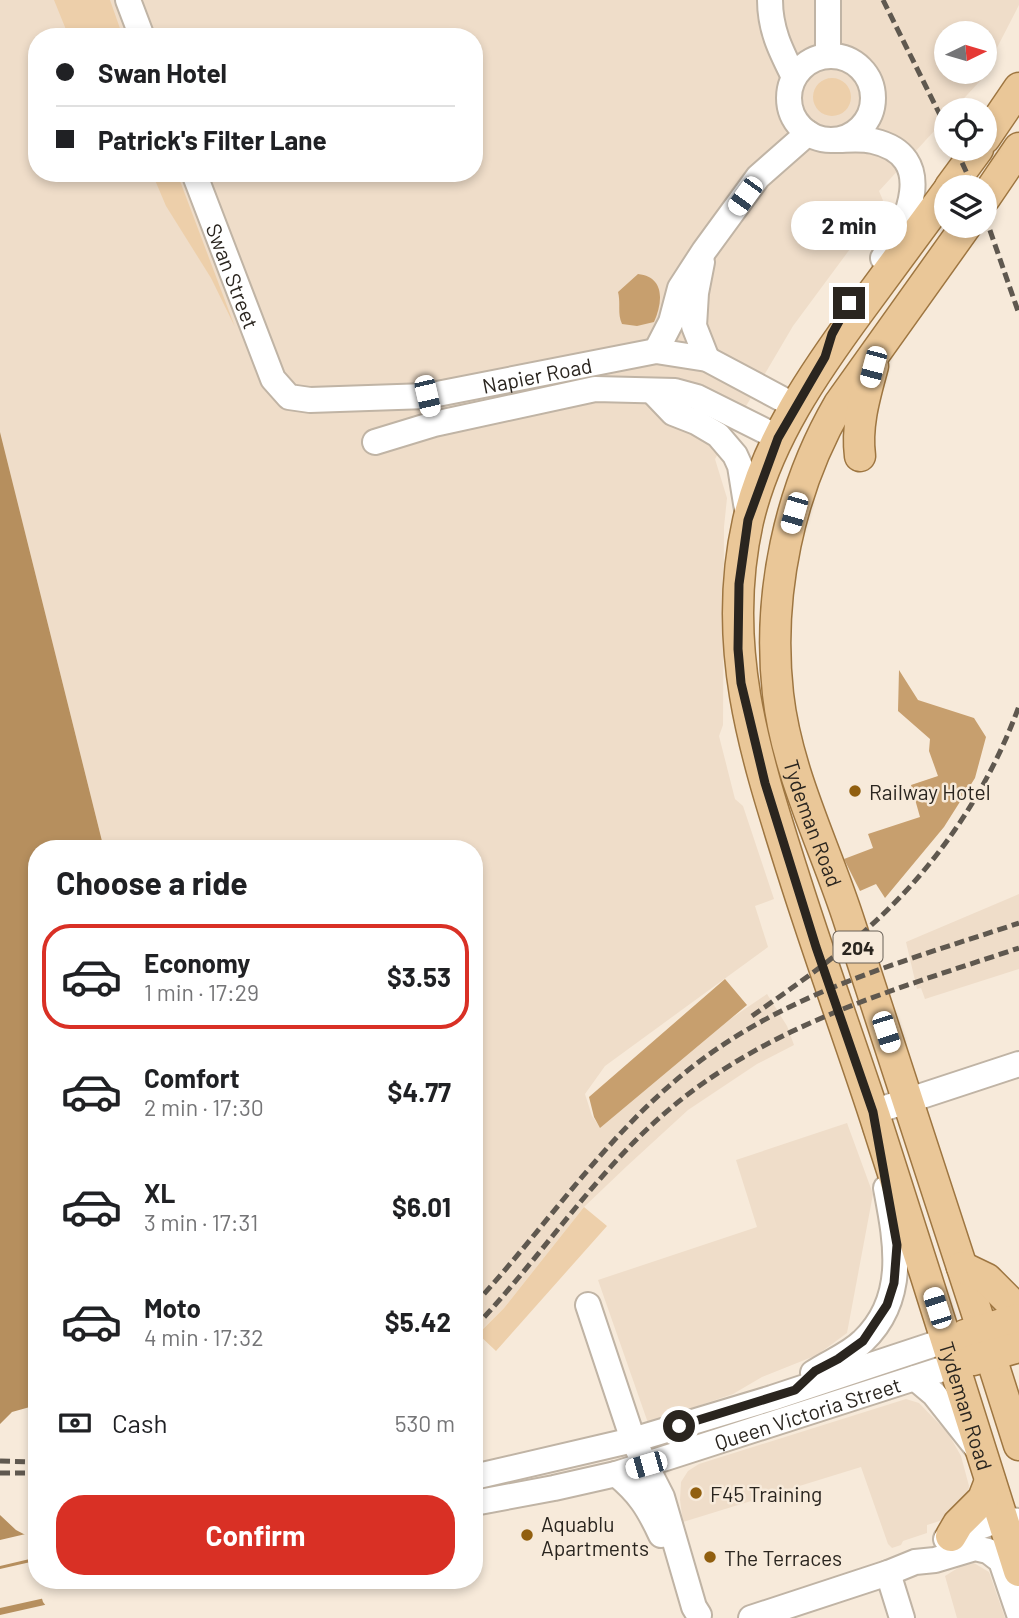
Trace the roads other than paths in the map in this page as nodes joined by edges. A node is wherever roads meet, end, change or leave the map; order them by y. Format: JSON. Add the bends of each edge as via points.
{"nodes":[{"id":1,"x":128,"y":0,"type":"edge"},
{"id":2,"x":770,"y":0,"type":"edge"},
{"id":3,"x":828,"y":0,"type":"edge"},
{"id":4,"x":139,"y":28,"type":"edge"},
{"id":5,"x":828,"y":55,"type":"junction"},
{"id":6,"x":794,"y":77,"type":"junction"},
{"id":7,"x":1019,"y":88,"type":"edge"},
{"id":8,"x":997,"y":120,"type":"edge"},
{"id":9,"x":808,"y":133,"type":"junction"},
{"id":10,"x":835,"y":140,"type":"junction"},
{"id":11,"x":1019,"y":148,"type":"edge"},
{"id":12,"x":997,"y":180,"type":"edge"},
{"id":13,"x":197,"y":182,"type":"edge"},
{"id":14,"x":934,"y":210,"type":"edge"},
{"id":15,"x":957,"y":238,"type":"edge"},
{"id":16,"x":705,"y":251,"type":"junction"},
{"id":17,"x":878,"y":349,"type":"junction"},
{"id":18,"x":656,"y":351,"type":"junction"},
{"id":19,"x":825,"y":357,"type":"junction"},
{"id":20,"x":708,"y":359,"type":"junction"},
{"id":21,"x":273,"y":379,"type":"joint"},
{"id":22,"x":653,"y":392,"type":"junction"},
{"id":23,"x":427,"y":396,"type":"junction"},
{"id":24,"x":795,"y":407,"type":"junction"},
{"id":25,"x":434,"y":424,"type":"junction"},
{"id":26,"x":778,"y":438,"type":"junction"},
{"id":27,"x":375,"y":442,"type":"dead end"},
{"id":28,"x":860,"y":456,"type":"dead end"},
{"id":29,"x":748,"y":520,"type":"junction"},
{"id":30,"x":776,"y":616,"type":"junction"},
{"id":31,"x":1019,"y":1064,"type":"edge"},
{"id":32,"x":908,"y":1100,"type":"junction"},
{"id":33,"x":873,"y":1112,"type":"junction"},
{"id":34,"x":962,"y":1266,"type":"junction"},
{"id":35,"x":588,"y":1306,"type":"dead end"},
{"id":36,"x":1019,"y":1311,"type":"edge"},
{"id":37,"x":1019,"y":1318,"type":"edge"},
{"id":38,"x":986,"y":1342,"type":"junction"},
{"id":39,"x":1019,"y":1347,"type":"edge"},
{"id":40,"x":951,"y":1352,"type":"junction"},
{"id":41,"x":915,"y":1378,"type":"junction"},
{"id":42,"x":795,"y":1390,"type":"junction"},
{"id":43,"x":633,"y":1440,"type":"junction"},
{"id":44,"x":1019,"y":1445,"type":"edge"},
{"id":45,"x":982,"y":1453,"type":"junction"},
{"id":46,"x":646,"y":1465,"type":"junction"},
{"id":47,"x":616,"y":1474,"type":"junction"},
{"id":48,"x":483,"y":1475,"type":"edge"},
{"id":49,"x":990,"y":1481,"type":"junction"},
{"id":50,"x":483,"y":1501,"type":"edge"},
{"id":51,"x":1011,"y":1520,"type":"edge"},
{"id":52,"x":951,"y":1536,"type":"junction"},
{"id":53,"x":915,"y":1562,"type":"junction"},
{"id":54,"x":1019,"y":1572,"type":"edge"},
{"id":55,"x":888,"y":1573,"type":"junction"},
{"id":56,"x":1019,"y":1614,"type":"edge"},
{"id":57,"x":695,"y":1617,"type":"edge"},
{"id":58,"x":751,"y":1618,"type":"edge"},
{"id":59,"x":902,"y":1618,"type":"edge"}],
"edges":[{"from":1,"to":4,"type":"street"},
{"from":2,"to":6,"type":"street","via":[[775,38]]},
{"from":3,"to":5,"type":"street"},
{"from":5,"to":6,"type":"street","via":[[810,61]]},
{"from":5,"to":10,"type":"street","via":[[849,59],[861,68],[873,94],[866,122],[849,136]]},
{"from":6,"to":9,"type":"street","via":[[790,108]]},
{"from":7,"to":8,"type":"main road"},
{"from":9,"to":10,"type":"street"},
{"from":9,"to":16,"type":"street","via":[[758,177]]},
{"from":10,"to":19,"type":"street","via":[[874,141],[895,150],[908,166],[913,188],[908,216],[898,236],[840,317]]},
{"from":11,"to":12,"type":"main road"},
{"from":13,"to":21,"type":"street","name":"Swan Street"},
{"from":14,"to":19,"type":"main road","name":"Tydeman Road","number":"204"},
{"from":15,"to":17,"type":"main road","name":"Tydeman Road","number":"204"},
{"from":16,"to":18,"type":"street","via":[[680,288],[671,322]]},
{"from":16,"to":20,"type":"street","via":[[694,326]]},
{"from":17,"to":28,"type":"main road","via":[[863,404]]},
{"from":17,"to":30,"type":"main road","name":"Tydeman Road","number":"204","via":[[839,404],[813,456],[787,538]]},
{"from":18,"to":20,"type":"street","name":"Napier Road"},
{"from":18,"to":23,"type":"street","name":"Napier Road"},
{"from":19,"to":24,"type":"main road","name":"Tydeman Road","number":"204"},
{"from":20,"to":24,"type":"street","name":"Napier Road"},
{"from":21,"to":23,"type":"street","name":"Napier Road","via":[[289,397],[310,400]]},
{"from":22,"to":25,"type":"street","name":"Napier Road","via":[[595,389]]},
{"from":22,"to":26,"type":"street","name":"Napier Road","via":[[698,397]]},
{"from":22,"to":29,"type":"street","via":[[673,413],[718,435],[735,455]]},
{"from":23,"to":25,"type":"street"},
{"from":24,"to":26,"type":"main road","name":"Tydeman Road","number":"204"},
{"from":25,"to":27,"type":"street","name":"Napier Road"},
{"from":26,"to":29,"type":"main road","name":"Tydeman Road","number":"204"},
{"from":26,"to":30,"type":"main road","via":[[789,456],[768,560]]},
{"from":29,"to":33,"type":"main road","name":"Tydeman Road","number":"204","via":[[738,618],[741,683],[752,738]]},
{"from":30,"to":32,"type":"main road","name":"Tydeman Road","number":"204","via":[[778,696],[789,748]]},
{"from":31,"to":32,"type":"street"},
{"from":32,"to":33,"type":"street"},
{"from":32,"to":34,"type":"main road","name":"Tydeman Road","number":"204"},
{"from":33,"to":40,"type":"main road","name":"Tydeman Road","number":"204"},
{"from":33,"to":42,"type":"street","via":[[897,1245],[894,1283],[887,1305],[863,1341],[815,1371]]},
{"from":34,"to":36,"type":"main road","via":[[987,1279]]},
{"from":34,"to":38,"type":"main road","name":"Tydeman Road","number":"204"},
{"from":35,"to":43,"type":"street"},
{"from":37,"to":38,"type":"main road","name":"Queen Victoria Street"},
{"from":38,"to":39,"type":"main road","name":"Queen Victoria Street"},
{"from":38,"to":40,"type":"main road","name":"Queen Victoria Street"},
{"from":38,"to":44,"type":"main road","name":"Tydeman Road","number":"204"},
{"from":40,"to":41,"type":"street","name":"Queen Victoria Street"},
{"from":40,"to":42,"type":"street","name":"Queen Victoria Street"},
{"from":40,"to":45,"type":"main road","name":"Tydeman Road","number":"204"},
{"from":41,"to":45,"type":"street","via":[[934,1394]]},
{"from":41,"to":46,"type":"street","name":"Queen Victoria Street"},
{"from":42,"to":43,"type":"street","name":"Queen Victoria Street"},
{"from":43,"to":46,"type":"street"},
{"from":43,"to":48,"type":"street","name":"Queen Victoria Street"},
{"from":45,"to":49,"type":"main road","name":"Tydeman Road","number":"204"},
{"from":46,"to":47,"type":"street","name":"Queen Victoria Street"},
{"from":46,"to":57,"type":"street","via":[[662,1497]]},
{"from":47,"to":50,"type":"street","name":"Queen Victoria Street"},
{"from":47,"to":57,"type":"street","via":[[649,1509]]},
{"from":49,"to":51,"type":"main road","name":"Tydeman Road","number":"204"},
{"from":49,"to":52,"type":"main road","via":[[983,1499]]},
{"from":51,"to":52,"type":"street"},
{"from":51,"to":54,"type":"main road","name":"Tydeman Road","number":"204"},
{"from":52,"to":53,"type":"street"},
{"from":53,"to":55,"type":"street"},
{"from":53,"to":56,"type":"street","via":[[975,1548],[988,1551],[1001,1561]]},
{"from":55,"to":58,"type":"street"},
{"from":55,"to":59,"type":"street"}]}
